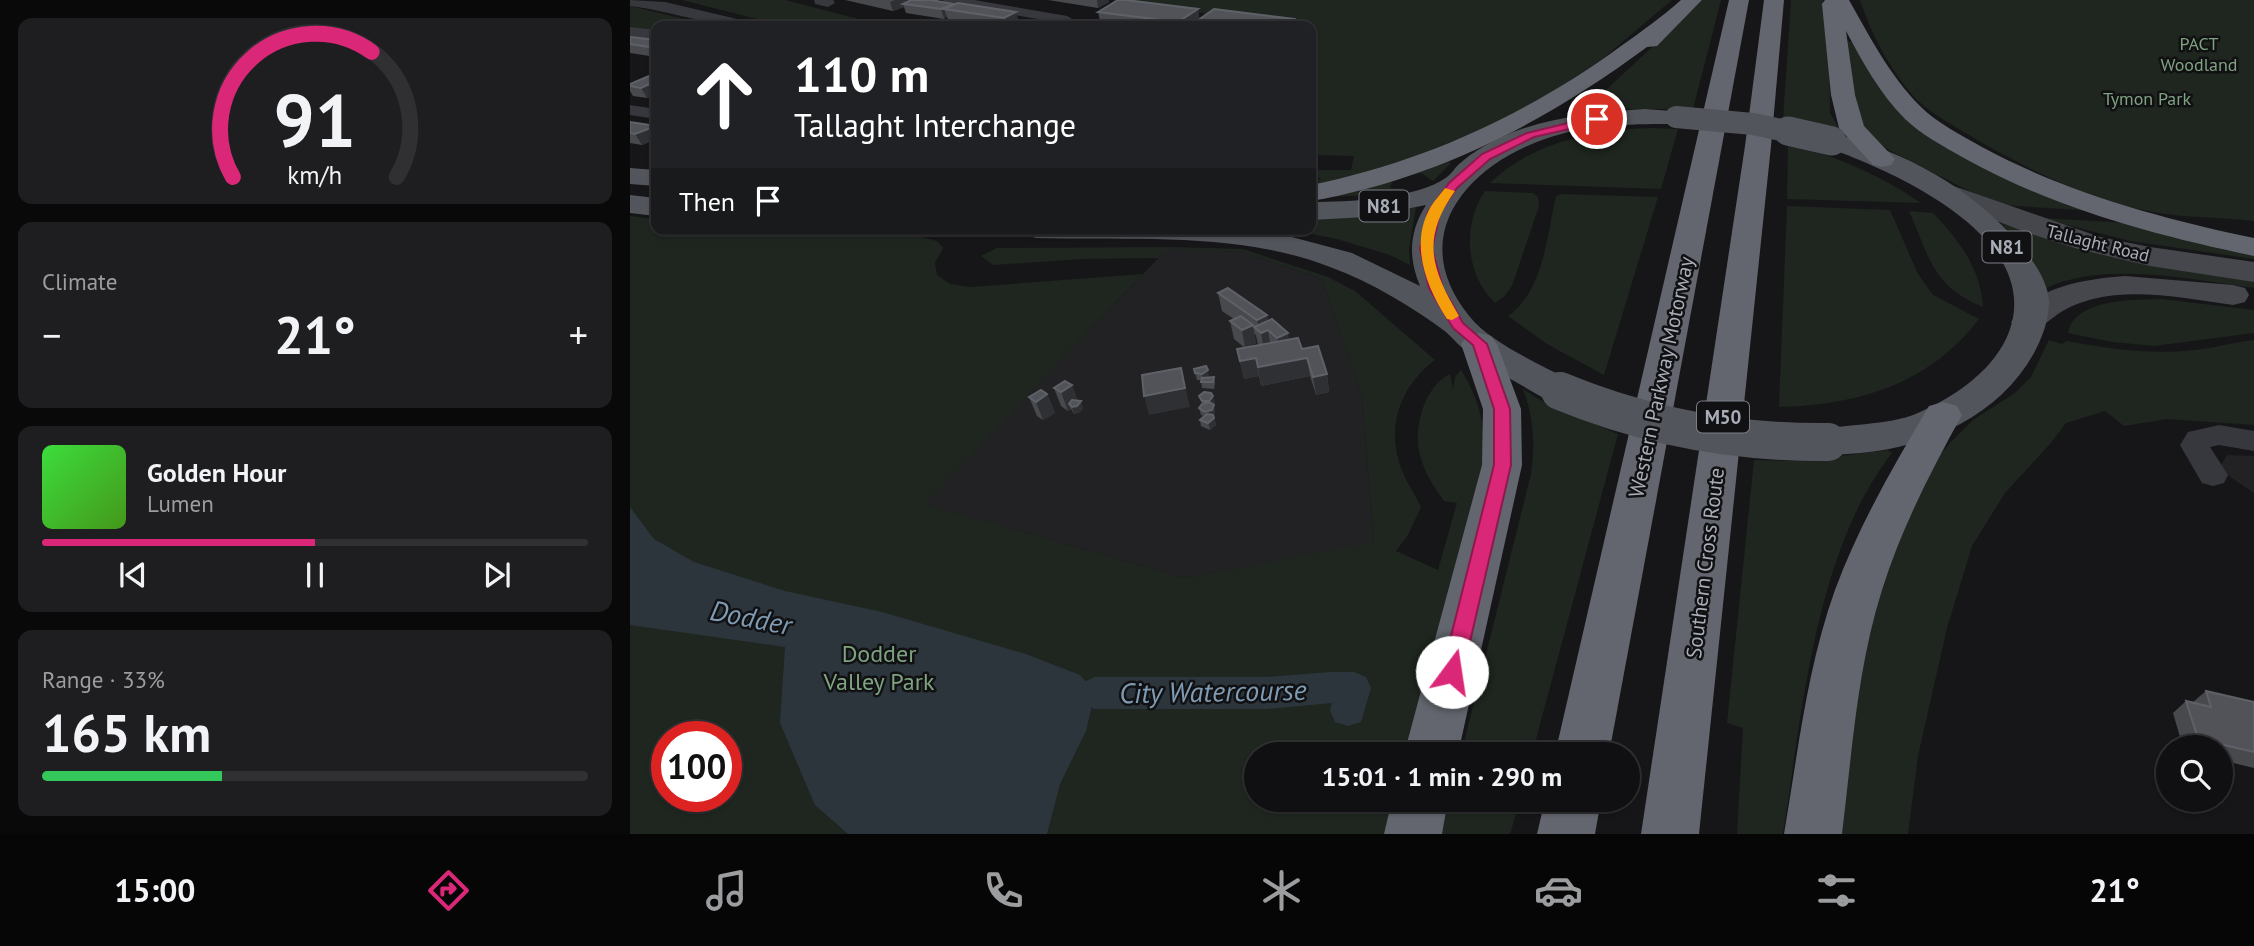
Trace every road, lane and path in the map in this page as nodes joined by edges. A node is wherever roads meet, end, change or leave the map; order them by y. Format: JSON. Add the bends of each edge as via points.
{"nodes":[{"id":1,"x":648,"y":0,"type":"edge"},
{"id":2,"x":949,"y":0,"type":"edge"},
{"id":3,"x":1692,"y":0,"type":"edge"},
{"id":4,"x":1739,"y":0,"type":"edge"},
{"id":5,"x":1774,"y":0,"type":"edge"},
{"id":6,"x":1831,"y":0,"type":"edge"},
{"id":7,"x":1839,"y":0,"type":"edge"},
{"id":8,"x":630,"y":2,"type":"edge"},
{"id":9,"x":665,"y":6,"type":"junction"},
{"id":10,"x":1067,"y":20,"type":"dead end"},
{"id":11,"x":728,"y":21,"type":"edge"},
{"id":12,"x":1667,"y":24,"type":"junction"},
{"id":13,"x":630,"y":32,"type":"edge"},
{"id":14,"x":651,"y":34,"type":"edge"},
{"id":15,"x":1531,"y":135,"type":"junction"},
{"id":16,"x":1882,"y":159,"type":"junction"},
{"id":17,"x":630,"y":176,"type":"edge"},
{"id":18,"x":651,"y":178,"type":"edge"},
{"id":19,"x":1453,"y":185,"type":"junction"},
{"id":20,"x":1316,"y":192,"type":"edge"},
{"id":21,"x":1948,"y":192,"type":"junction"},
{"id":22,"x":630,"y":204,"type":"edge"},
{"id":23,"x":651,"y":206,"type":"edge"},
{"id":24,"x":1316,"y":211,"type":"edge"},
{"id":25,"x":1221,"y":235,"type":"edge"},
{"id":26,"x":2254,"y":247,"type":"edge"},
{"id":27,"x":2254,"y":272,"type":"edge"},
{"id":28,"x":2254,"y":298,"type":"edge"},
{"id":29,"x":2028,"y":321,"type":"junction"},
{"id":30,"x":1468,"y":334,"type":"junction"},
{"id":31,"x":1943,"y":415,"type":"junction"},
{"id":32,"x":2254,"y":441,"type":"edge"},
{"id":33,"x":2213,"y":475,"type":"dead end"},
{"id":34,"x":1434,"y":742,"type":"edge"},
{"id":35,"x":1585,"y":742,"type":"edge"},
{"id":36,"x":1418,"y":812,"type":"edge"},
{"id":37,"x":1571,"y":812,"type":"edge"},
{"id":38,"x":1413,"y":834,"type":"edge"},
{"id":39,"x":1566,"y":834,"type":"edge"},
{"id":40,"x":1670,"y":834,"type":"edge"},
{"id":41,"x":1813,"y":834,"type":"edge"}],
"edges":[{"from":1,"to":9,"type":"street"},
{"from":2,"to":10,"type":"street"},
{"from":3,"to":12,"type":"highway"},
{"from":4,"to":35,"type":"highway","name":"Western Parkway Motorway"},
{"from":5,"to":40,"type":"highway","name":"Southern Cross Route","number":"M50"},
{"from":6,"to":16,"type":"highway","via":[[1843,95],[1852,128]]},
{"from":7,"to":26,"type":"highway","via":[[1883,79],[1913,113],[1974,154],[2091,204]]},
{"from":8,"to":9,"type":"street"},
{"from":9,"to":11,"type":"street"},
{"from":12,"to":15,"type":"highway","via":[[1581,106]]},
{"from":12,"to":20,"type":"highway","via":[[1528,116],[1385,177]]},
{"from":13,"to":14,"type":"street"},
{"from":15,"to":16,"type":"main road","number":"N81","bridge":true,"via":[[1597,119],[1676,117],[1753,124],[1832,141]]},
{"from":15,"to":19,"type":"main road","number":"N81","via":[[1486,157]]},
{"from":16,"to":21,"type":"main road","number":"N81"},
{"from":17,"to":18,"type":"main road"},
{"from":19,"to":24,"type":"main road","number":"N81","via":[[1382,207]]},
{"from":19,"to":30,"type":"main road","number":"N81","via":[[1434,212],[1426,249],[1436,288]]},
{"from":21,"to":27,"type":"main road","name":"Tallaght Road","via":[[2020,222],[2089,243]]},
{"from":21,"to":29,"type":"main road","number":"N81","via":[[1980,217],[2020,265],[2031,292]]},
{"from":22,"to":23,"type":"main road"},
{"from":25,"to":30,"type":"main road","number":"N81","via":[[1287,244],[1340,259]]},
{"from":28,"to":29,"type":"main road","name":"Tallaght Road","via":[[2151,286],[2113,288],[2072,293],[2041,308]]},
{"from":29,"to":31,"type":"main road","number":"N81","via":[[2022,344],[2004,372],[1978,395]]},
{"from":30,"to":31,"type":"main road","number":"N81","bridge":true,"via":[[1560,391],[1657,426],[1752,442],[1828,442],[1903,432]]},
{"from":30,"to":34,"type":"highway","via":[[1502,409],[1503,465]]},
{"from":31,"to":41,"type":"highway","via":[[1878,541],[1850,619]]},
{"from":32,"to":33,"type":"street","via":[[2219,435],[2198,439],[2194,445]]},
{"from":36,"to":38,"type":"highway"},
{"from":37,"to":39,"type":"highway"}]}
